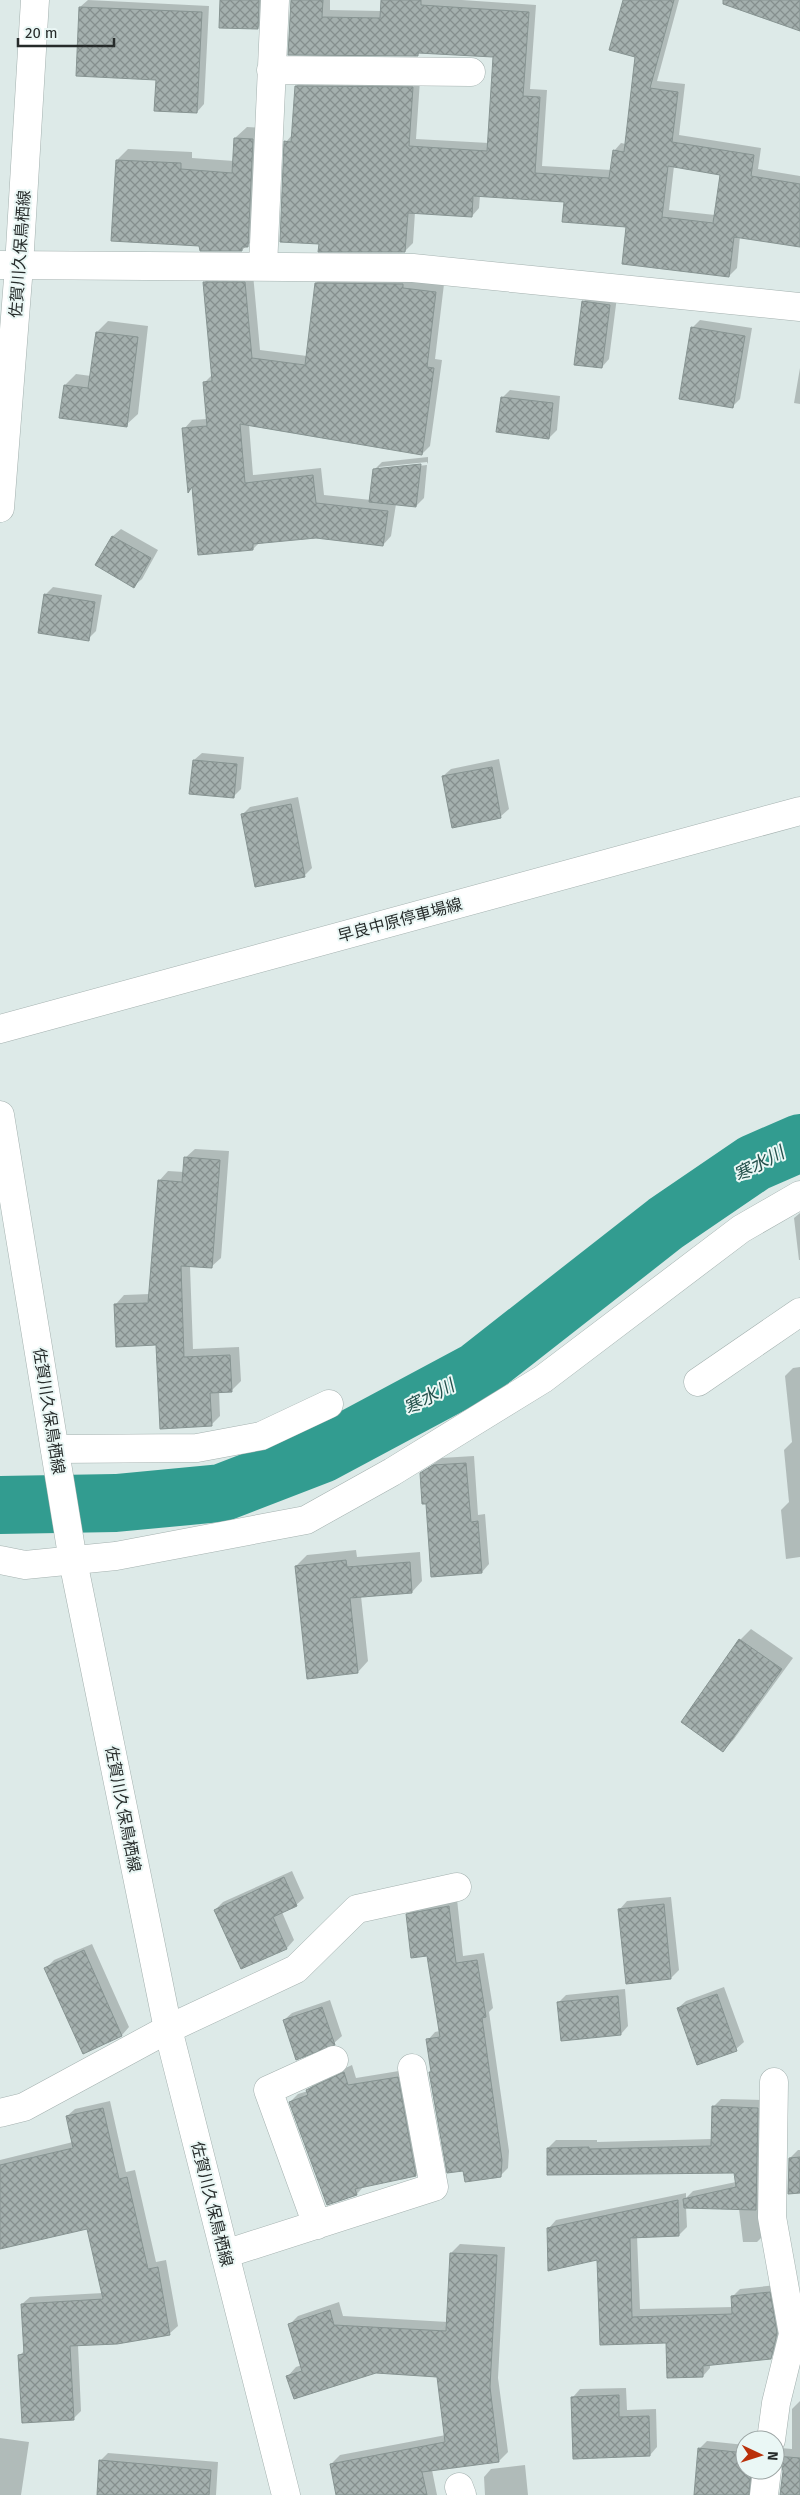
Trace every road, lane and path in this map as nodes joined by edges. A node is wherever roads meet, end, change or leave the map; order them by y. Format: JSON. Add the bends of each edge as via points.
{"nodes":[{"id":1,"x":35,"y":0,"type":"edge"},
{"id":2,"x":274,"y":0,"type":"edge"},
{"id":3,"x":271,"y":70,"type":"junction"},
{"id":4,"x":471,"y":72,"type":"dead end"},
{"id":5,"x":10,"y":266,"type":"edge"},
{"id":6,"x":263,"y":267,"type":"junction"},
{"id":7,"x":800,"y":307,"type":"edge"},
{"id":8,"x":0,"y":508,"type":"edge"},
{"id":9,"x":800,"y":811,"type":"edge"},
{"id":10,"x":0,"y":1029,"type":"edge"},
{"id":11,"x":0,"y":1115,"type":"edge"},
{"id":12,"x":800,"y":1196,"type":"edge"},
{"id":13,"x":800,"y":1312,"type":"edge"},
{"id":14,"x":698,"y":1382,"type":"dead end"},
{"id":15,"x":329,"y":1404,"type":"dead end"},
{"id":16,"x":55,"y":1449,"type":"junction"},
{"id":17,"x":0,"y":1560,"type":"edge"},
{"id":18,"x":73,"y":1561,"type":"junction"},
{"id":19,"x":457,"y":1887,"type":"dead end"},
{"id":20,"x":168,"y":2030,"type":"junction"},
{"id":21,"x":334,"y":2060,"type":"dead end"},
{"id":22,"x":412,"y":2068,"type":"dead end"},
{"id":23,"x":774,"y":2082,"type":"dead end"},
{"id":24,"x":0,"y":2113,"type":"edge"},
{"id":25,"x":317,"y":2225,"type":"junction"},
{"id":26,"x":225,"y":2254,"type":"junction"},
{"id":27,"x":772,"y":2430,"type":"edge"},
{"id":28,"x":766,"y":2480,"type":"edge"},
{"id":29,"x":286,"y":2495,"type":"edge"},
{"id":30,"x":764,"y":2495,"type":"edge"}],
"edges":[{"from":1,"to":5,"type":"street","name":"佐賀川久保鳥栖線"},
{"from":2,"to":3,"type":"street"},
{"from":3,"to":4,"type":"street"},
{"from":3,"to":6,"type":"street"},
{"from":5,"to":6,"type":"street"},
{"from":5,"to":8,"type":"street","name":"佐賀川久保鳥栖線"},
{"from":6,"to":7,"type":"street","via":[[413,268]]},
{"from":9,"to":10,"type":"street","name":"早良中原停車場線"},
{"from":11,"to":16,"type":"street","name":"佐賀川久保鳥栖線"},
{"from":12,"to":18,"type":"street","via":[[741,1228],[542,1379],[392,1472],[306,1520],[116,1556]]},
{"from":13,"to":14,"type":"street"},
{"from":15,"to":16,"type":"street","via":[[261,1436],[206,1446]]},
{"from":16,"to":18,"type":"street","name":"佐賀川久保鳥栖線"},
{"from":17,"to":18,"type":"street","via":[[25,1565]]},
{"from":18,"to":20,"type":"street","name":"佐賀川久保鳥栖線"},
{"from":19,"to":20,"type":"street","via":[[357,1909],[296,1969]]},
{"from":20,"to":24,"type":"street","via":[[24,2107]]},
{"from":20,"to":26,"type":"street","name":"佐賀川久保鳥栖線"},
{"from":21,"to":25,"type":"street","via":[[268,2090]]},
{"from":22,"to":25,"type":"street","via":[[434,2186]]},
{"from":23,"to":27,"type":"street","via":[[772,2217],[793,2334]]},
{"from":25,"to":26,"type":"street"},
{"from":26,"to":29,"type":"street","name":"佐賀川久保鳥栖線"},
{"from":28,"to":30,"type":"street"}]}
